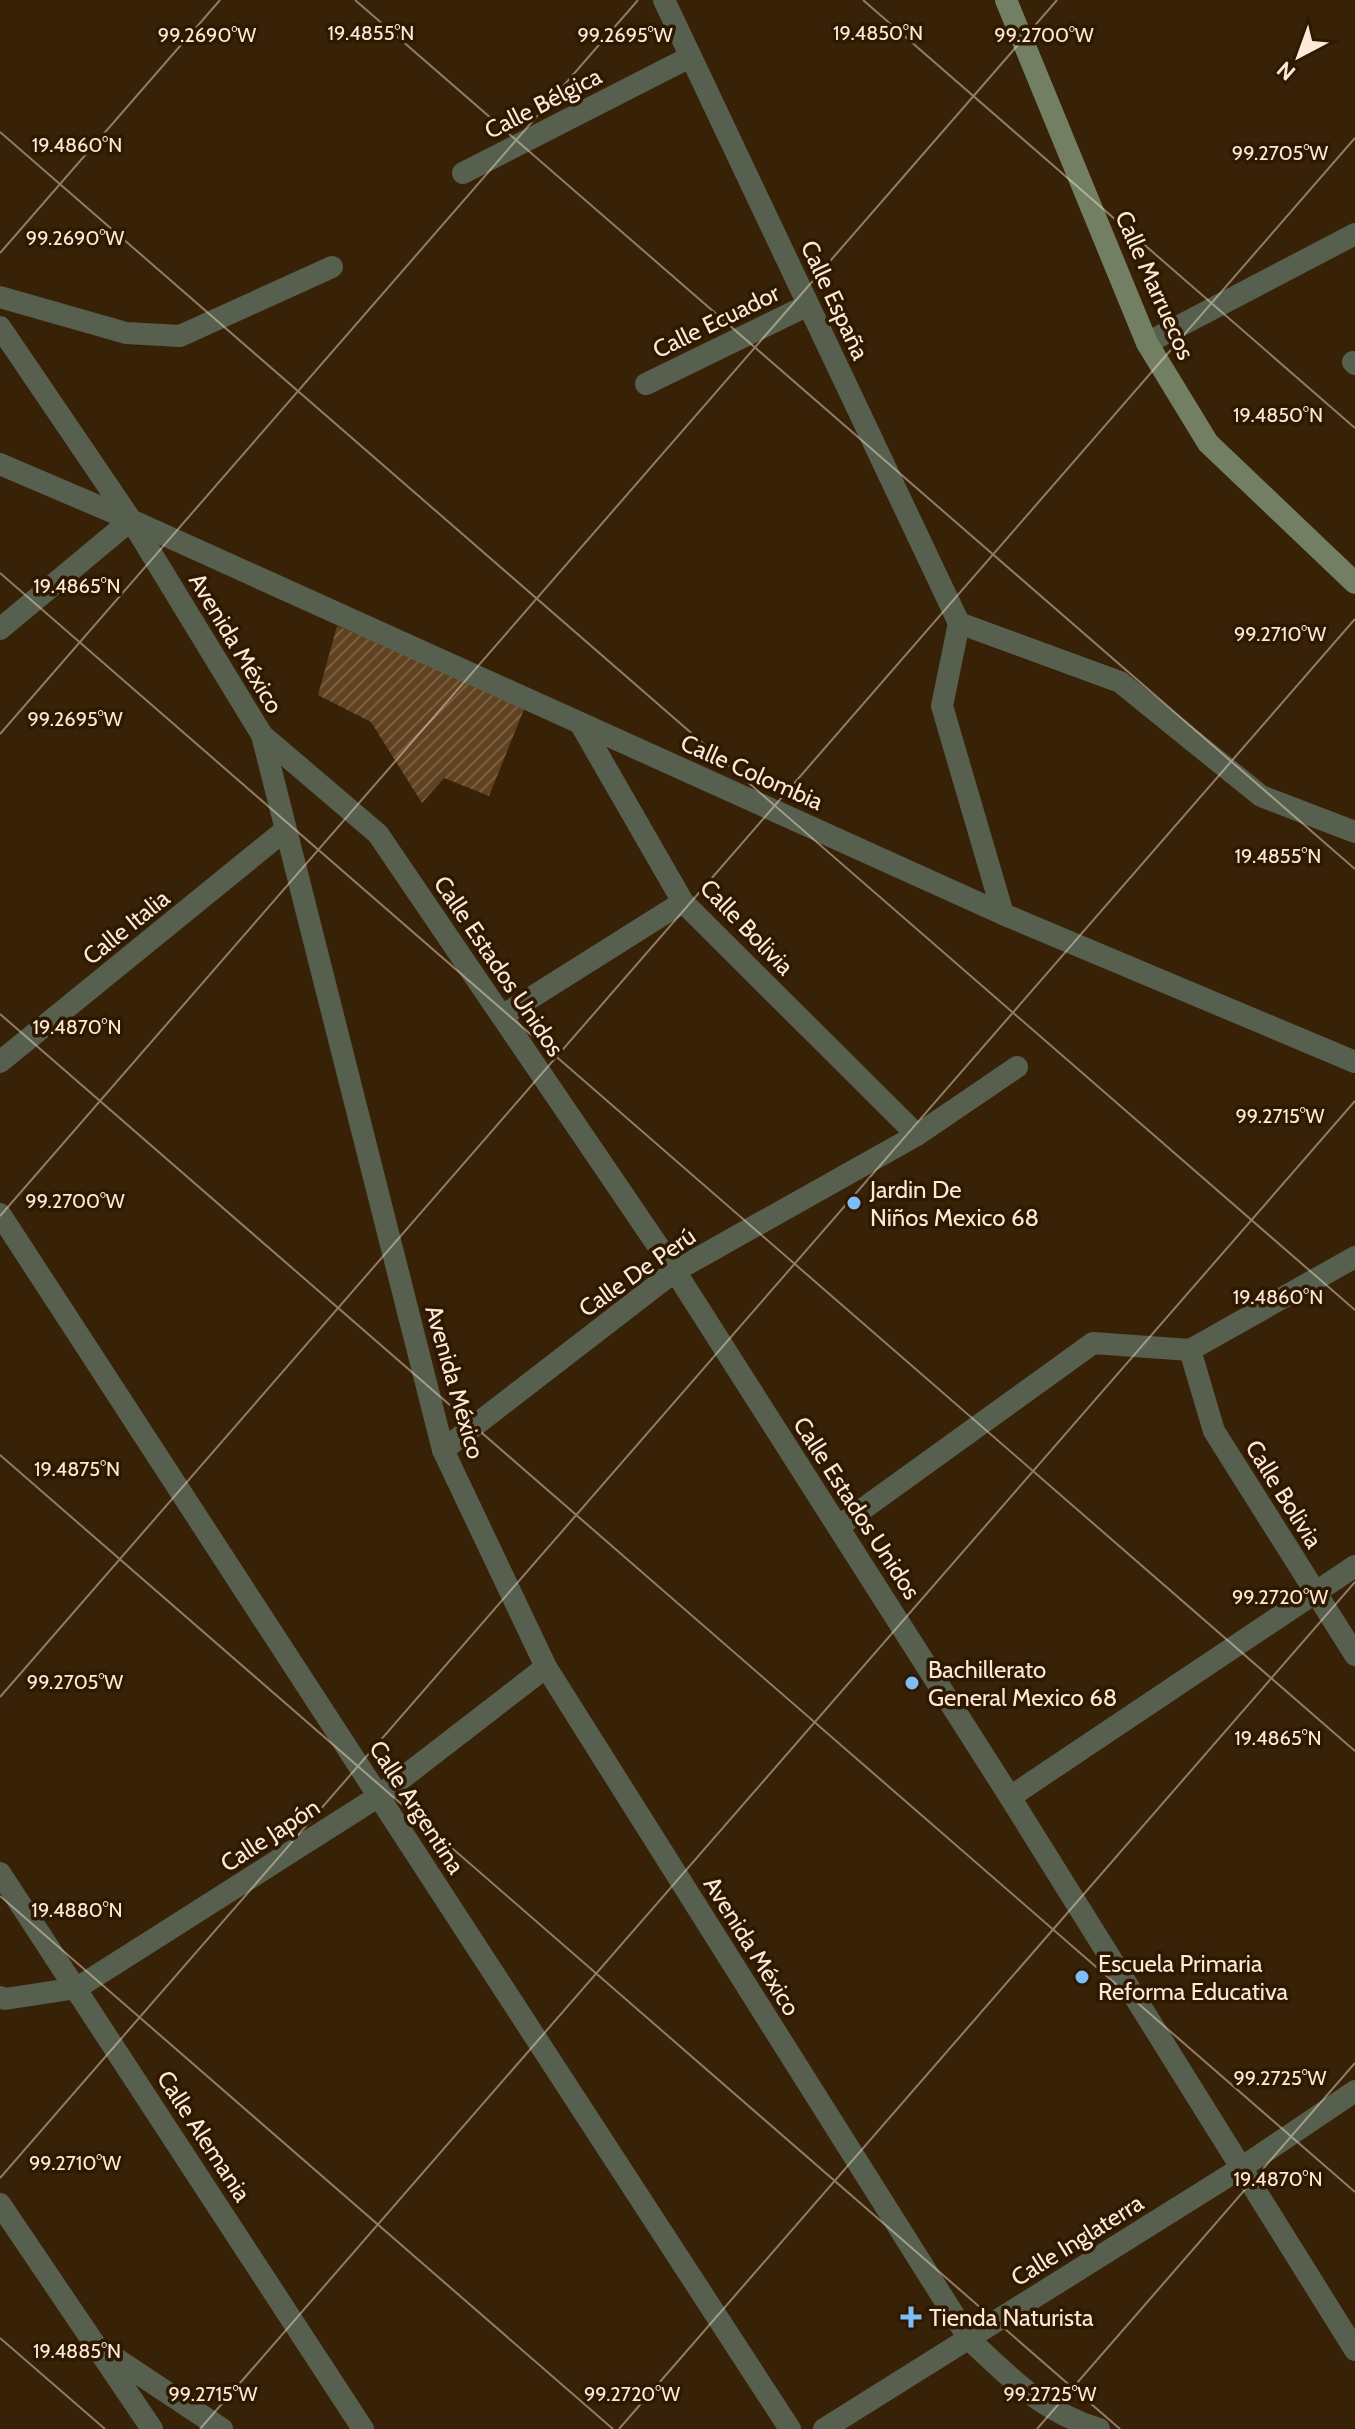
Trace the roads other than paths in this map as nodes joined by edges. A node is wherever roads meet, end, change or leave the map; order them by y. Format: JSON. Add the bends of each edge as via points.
{"nodes":[{"id":1,"x":664,"y":0,"type":"edge"},
{"id":2,"x":1006,"y":0,"type":"edge"},
{"id":3,"x":690,"y":57,"type":"junction"},
{"id":4,"x":463,"y":173,"type":"dead end"},
{"id":5,"x":1355,"y":234,"type":"edge"},
{"id":6,"x":332,"y":267,"type":"dead end"},
{"id":7,"x":0,"y":297,"type":"edge"},
{"id":8,"x":808,"y":305,"type":"junction"},
{"id":9,"x":0,"y":327,"type":"edge"},
{"id":10,"x":1147,"y":343,"type":"junction"},
{"id":11,"x":646,"y":384,"type":"dead end"},
{"id":12,"x":0,"y":464,"type":"edge"},
{"id":13,"x":131,"y":520,"type":"junction"},
{"id":14,"x":1355,"y":583,"type":"edge"},
{"id":15,"x":959,"y":623,"type":"junction"},
{"id":16,"x":0,"y":629,"type":"edge"},
{"id":17,"x":580,"y":723,"type":"junction"},
{"id":18,"x":262,"y":735,"type":"junction"},
{"id":19,"x":284,"y":831,"type":"junction"},
{"id":20,"x":1355,"y":832,"type":"edge"},
{"id":21,"x":683,"y":902,"type":"junction"},
{"id":22,"x":1003,"y":914,"type":"junction"},
{"id":23,"x":502,"y":1016,"type":"junction"},
{"id":24,"x":0,"y":1062,"type":"edge"},
{"id":25,"x":1355,"y":1062,"type":"edge"},
{"id":26,"x":1017,"y":1067,"type":"dead end"},
{"id":27,"x":917,"y":1135,"type":"junction"},
{"id":28,"x":0,"y":1214,"type":"edge"},
{"id":29,"x":1355,"y":1257,"type":"edge"},
{"id":30,"x":675,"y":1271,"type":"junction"},
{"id":31,"x":1190,"y":1350,"type":"junction"},
{"id":32,"x":443,"y":1450,"type":"junction"},
{"id":33,"x":838,"y":1527,"type":"junction"},
{"id":34,"x":1355,"y":1566,"type":"edge"},
{"id":35,"x":1314,"y":1592,"type":"junction"},
{"id":36,"x":1355,"y":1655,"type":"edge"},
{"id":37,"x":546,"y":1667,"type":"junction"},
{"id":38,"x":379,"y":1796,"type":"junction"},
{"id":39,"x":1010,"y":1797,"type":"junction"},
{"id":40,"x":0,"y":1873,"type":"edge"},
{"id":41,"x":77,"y":1988,"type":"junction"},
{"id":42,"x":0,"y":1997,"type":"edge"},
{"id":43,"x":1355,"y":2091,"type":"edge"},
{"id":44,"x":1241,"y":2168,"type":"junction"},
{"id":45,"x":0,"y":2204,"type":"edge"},
{"id":46,"x":969,"y":2339,"type":"junction"},
{"id":47,"x":94,"y":2344,"type":"junction"},
{"id":48,"x":1355,"y":2350,"type":"edge"},
{"id":49,"x":152,"y":2429,"type":"edge"},
{"id":50,"x":222,"y":2429,"type":"edge"},
{"id":51,"x":363,"y":2429,"type":"edge"},
{"id":52,"x":790,"y":2429,"type":"edge"},
{"id":53,"x":824,"y":2429,"type":"edge"},
{"id":54,"x":1099,"y":2429,"type":"edge"}],
"edges":[{"from":1,"to":3,"type":"street","name":"Calle España"},
{"from":2,"to":10,"type":"main road","name":"Calle Marruecos"},
{"from":3,"to":4,"type":"street","name":"Calle Bélgica"},
{"from":3,"to":8,"type":"street","name":"Calle España"},
{"from":5,"to":10,"type":"street"},
{"from":6,"to":7,"type":"street","via":[[180,336],[126,333]]},
{"from":8,"to":11,"type":"street","name":"Calle Ecuador"},
{"from":8,"to":15,"type":"street","name":"Calle España"},
{"from":9,"to":13,"type":"street","name":"Avenida México"},
{"from":10,"to":14,"type":"main road","name":"Calle Marruecos","via":[[1208,443]]},
{"from":12,"to":13,"type":"street","name":"Calle Colombia"},
{"from":13,"to":16,"type":"street"},
{"from":13,"to":17,"type":"street","name":"Calle Colombia"},
{"from":13,"to":18,"type":"street","name":"Avenida México"},
{"from":15,"to":20,"type":"street","via":[[1120,682],[1261,796]]},
{"from":15,"to":22,"type":"street","via":[[942,706]]},
{"from":17,"to":21,"type":"street","name":"Calle Bolivia"},
{"from":17,"to":22,"type":"street","name":"Calle Colombia"},
{"from":18,"to":19,"type":"street","name":"Avenida México"},
{"from":18,"to":23,"type":"street","name":"Calle Estados Unidos","via":[[378,834]]},
{"from":19,"to":24,"type":"street","name":"Calle Italia"},
{"from":19,"to":32,"type":"street","name":"Avenida México"},
{"from":21,"to":23,"type":"street"},
{"from":21,"to":27,"type":"street","name":"Calle Bolivia"},
{"from":22,"to":25,"type":"street","name":"Calle Colombia"},
{"from":23,"to":30,"type":"street","name":"Calle Estados Unidos"},
{"from":26,"to":27,"type":"street","name":"Calle De Perú"},
{"from":27,"to":30,"type":"street","name":"Calle De Perú"},
{"from":28,"to":38,"type":"street","name":"Calle Argentina"},
{"from":29,"to":31,"type":"street"},
{"from":30,"to":32,"type":"street","name":"Calle De Perú"},
{"from":30,"to":33,"type":"street","name":"Calle Estados Unidos"},
{"from":31,"to":33,"type":"street","via":[[1093,1343]]},
{"from":31,"to":35,"type":"street","name":"Calle Bolivia","via":[[1214,1431]]},
{"from":32,"to":37,"type":"street","name":"Avenida México"},
{"from":33,"to":39,"type":"street","name":"Calle Estados Unidos"},
{"from":34,"to":35,"type":"street"},
{"from":35,"to":36,"type":"street","name":"Calle Bolivia"},
{"from":35,"to":39,"type":"street"},
{"from":37,"to":38,"type":"street","name":"Calle Japón"},
{"from":37,"to":46,"type":"street","name":"Avenida México"},
{"from":38,"to":41,"type":"street","name":"Calle Japón"},
{"from":38,"to":52,"type":"street","name":"Calle Argentina"},
{"from":39,"to":44,"type":"street","name":"Calle Estados Unidos"},
{"from":40,"to":41,"type":"street","name":"Calle Alemania"},
{"from":41,"to":42,"type":"street","name":"Calle Japón"},
{"from":41,"to":51,"type":"street","name":"Calle Alemania"},
{"from":43,"to":44,"type":"street","name":"Calle Inglaterra"},
{"from":44,"to":46,"type":"street","name":"Calle Inglaterra"},
{"from":44,"to":48,"type":"street","name":"Calle Estados Unidos"},
{"from":45,"to":47,"type":"street"},
{"from":46,"to":53,"type":"street","name":"Calle Inglaterra"},
{"from":46,"to":54,"type":"street","name":"Avenida México","via":[[1029,2396],[1068,2419]]},
{"from":47,"to":49,"type":"street"},
{"from":47,"to":50,"type":"street"}]}
